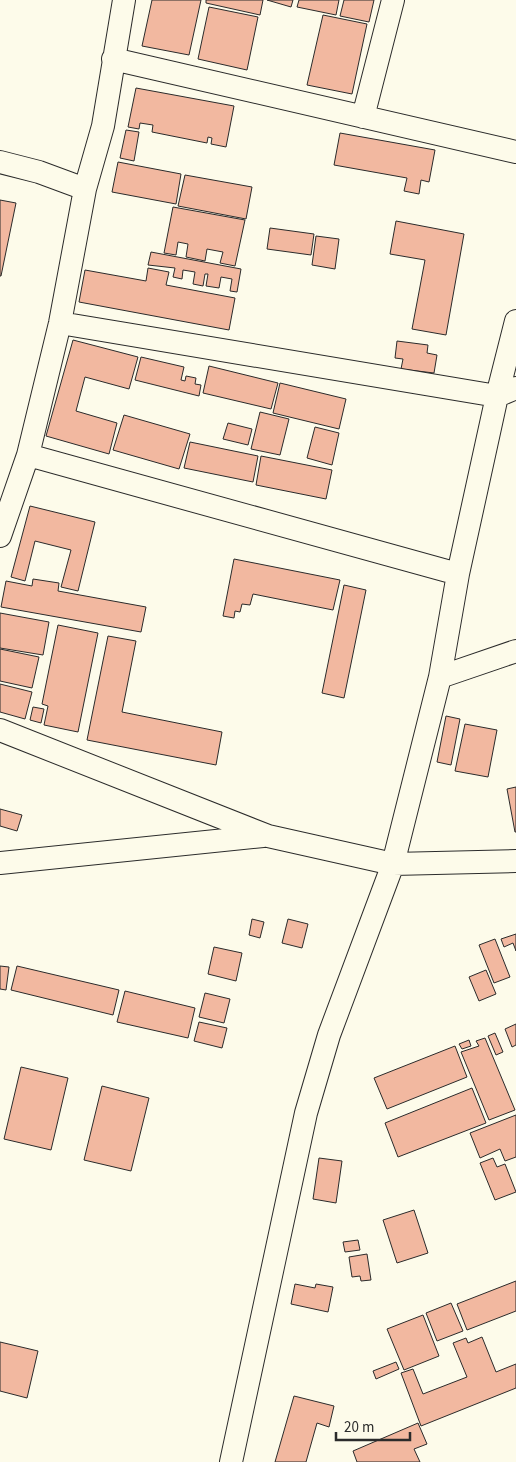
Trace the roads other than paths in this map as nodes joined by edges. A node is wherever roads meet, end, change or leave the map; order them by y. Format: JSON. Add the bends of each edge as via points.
{"nodes":[{"id":1,"x":124,"y":0,"type":"edge"},
{"id":2,"x":393,"y":0,"type":"edge"},
{"id":3,"x":113,"y":59,"type":"junction"},
{"id":4,"x":363,"y":117,"type":"junction"},
{"id":5,"x":516,"y":152,"type":"edge"},
{"id":6,"x":0,"y":162,"type":"edge"},
{"id":7,"x":84,"y":189,"type":"junction"},
{"id":8,"x":516,"y":321,"type":"edge"},
{"id":9,"x":60,"y":323,"type":"junction"},
{"id":10,"x":506,"y":392,"type":"edge"},
{"id":11,"x":28,"y":455,"type":"junction"},
{"id":12,"x":5,"y":498,"type":"edge"},
{"id":13,"x":0,"y":536,"type":"edge"},
{"id":14,"x":458,"y":574,"type":"junction"},
{"id":15,"x":516,"y":651,"type":"edge"},
{"id":16,"x":440,"y":678,"type":"junction"},
{"id":17,"x":0,"y":730,"type":"edge"},
{"id":18,"x":268,"y":836,"type":"junction"},
{"id":19,"x":516,"y":861,"type":"edge"},
{"id":20,"x":0,"y":863,"type":"edge"},
{"id":21,"x":393,"y":864,"type":"junction"},
{"id":22,"x":231,"y":1462,"type":"edge"}],
"edges":[{"from":1,"to":3,"type":"street"},
{"from":2,"to":4,"type":"street"},
{"from":3,"to":4,"type":"street"},
{"from":3,"to":7,"type":"street","via":[[103,126]]},
{"from":4,"to":5,"type":"street"},
{"from":6,"to":7,"type":"street"},
{"from":7,"to":9,"type":"street"},
{"from":8,"to":10,"type":"street"},
{"from":9,"to":10,"type":"street"},
{"from":9,"to":11,"type":"street"},
{"from":10,"to":14,"type":"street"},
{"from":11,"to":12,"type":"street"},
{"from":11,"to":14,"type":"street"},
{"from":12,"to":13,"type":"street"},
{"from":14,"to":16,"type":"street"},
{"from":15,"to":16,"type":"street"},
{"from":16,"to":21,"type":"street"},
{"from":17,"to":18,"type":"street"},
{"from":18,"to":20,"type":"street"},
{"from":18,"to":21,"type":"street"},
{"from":19,"to":21,"type":"street"},
{"from":21,"to":22,"type":"street","via":[[329,1035],[306,1113]]}]}
